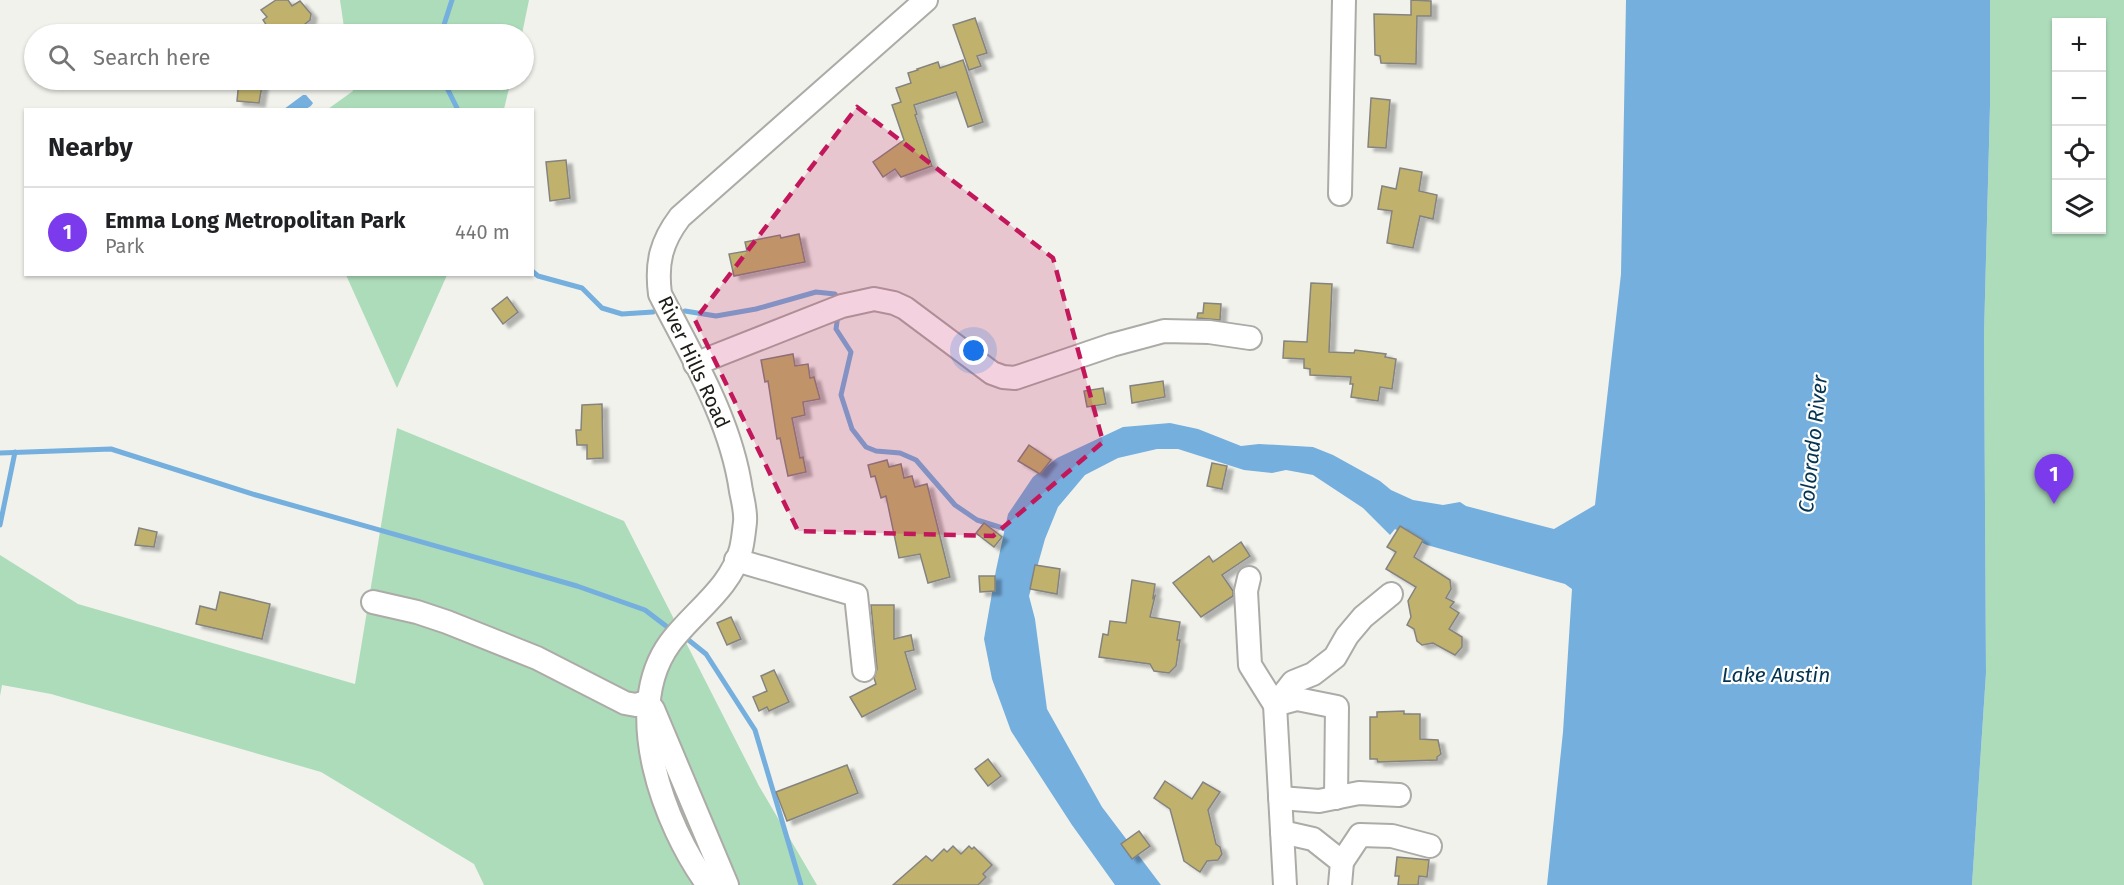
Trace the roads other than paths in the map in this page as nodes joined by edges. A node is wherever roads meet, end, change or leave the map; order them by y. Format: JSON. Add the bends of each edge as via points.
{"nodes":[{"id":1,"x":926,"y":0,"type":"edge"},
{"id":2,"x":1344,"y":0,"type":"edge"},
{"id":3,"x":1340,"y":194,"type":"dead end"},
{"id":4,"x":1250,"y":338,"type":"dead end"},
{"id":5,"x":695,"y":364,"type":"junction"},
{"id":6,"x":736,"y":560,"type":"junction"},
{"id":7,"x":1249,"y":578,"type":"dead end"},
{"id":8,"x":1391,"y":594,"type":"dead end"},
{"id":9,"x":373,"y":602,"type":"dead end"},
{"id":10,"x":864,"y":670,"type":"dead end"},
{"id":11,"x":649,"y":700,"type":"junction"},
{"id":12,"x":1275,"y":705,"type":"junction"},
{"id":13,"x":1399,"y":795,"type":"dead end"},
{"id":14,"x":1280,"y":798,"type":"junction"},
{"id":15,"x":1336,"y":798,"type":"junction"},
{"id":16,"x":1282,"y":832,"type":"junction"},
{"id":17,"x":1430,"y":846,"type":"dead end"},
{"id":18,"x":1342,"y":862,"type":"junction"},
{"id":19,"x":708,"y":885,"type":"edge"},
{"id":20,"x":727,"y":885,"type":"edge"},
{"id":21,"x":1285,"y":885,"type":"edge"},
{"id":22,"x":1340,"y":885,"type":"edge"}],
"edges":[{"from":1,"to":5,"type":"street","name":"River Hills Road","via":[[670,230],[661,252],[660,294]]},
{"from":2,"to":3,"type":"street"},
{"from":4,"to":5,"type":"street","via":[[1164,331],[1015,378],[1003,377],[980,365],[905,308],[874,299],[842,306]]},
{"from":5,"to":6,"type":"street","name":"River Hills Road","via":[[722,417],[733,450],[745,519]]},
{"from":6,"to":10,"type":"street","via":[[856,595]]},
{"from":6,"to":11,"type":"street","name":"River Hills Road","via":[[728,578],[669,644],[655,673]]},
{"from":7,"to":12,"type":"street","via":[[1246,591],[1250,665]]},
{"from":8,"to":12,"type":"street","via":[[1363,617],[1335,657],[1313,674],[1293,682]]},
{"from":9,"to":11,"type":"street","via":[[447,622],[537,658],[625,703],[636,705]]},
{"from":11,"to":19,"type":"street","name":"River Hills Road","via":[[647,729],[654,768],[692,864]]},
{"from":11,"to":20,"type":"street"},
{"from":12,"to":14,"type":"street"},
{"from":12,"to":15,"type":"street","via":[[1297,699],[1337,707]]},
{"from":13,"to":15,"type":"street","via":[[1359,793]]},
{"from":14,"to":15,"type":"street"},
{"from":14,"to":16,"type":"street"},
{"from":16,"to":18,"type":"street","via":[[1313,838]]},
{"from":16,"to":21,"type":"street"},
{"from":17,"to":18,"type":"street","via":[[1392,836],[1360,835]]},
{"from":18,"to":22,"type":"street"}]}
